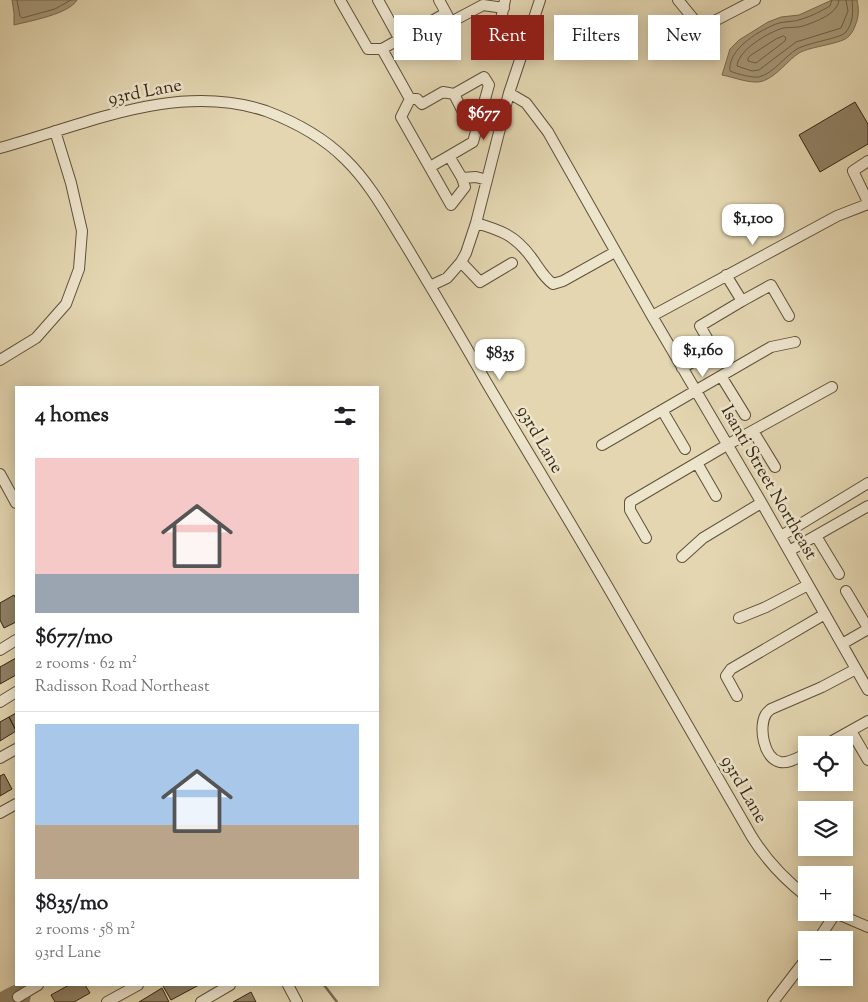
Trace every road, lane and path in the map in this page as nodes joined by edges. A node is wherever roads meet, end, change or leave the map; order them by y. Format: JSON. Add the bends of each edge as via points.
{"nodes":[{"id":1,"x":340,"y":0,"type":"edge"},
{"id":2,"x":378,"y":0,"type":"edge"},
{"id":3,"x":439,"y":0,"type":"edge"},
{"id":4,"x":540,"y":0,"type":"edge"},
{"id":5,"x":678,"y":0,"type":"edge"},
{"id":6,"x":755,"y":0,"type":"edge"},
{"id":7,"x":504,"y":4,"type":"edge"},
{"id":8,"x":446,"y":13,"type":"junction"},
{"id":9,"x":442,"y":15,"type":"edge"},
{"id":10,"x":535,"y":15,"type":"edge"},
{"id":11,"x":394,"y":29,"type":"edge"},
{"id":12,"x":394,"y":41,"type":"edge"},
{"id":13,"x":382,"y":49,"type":"junction"},
{"id":14,"x":520,"y":60,"type":"edge"},
{"id":15,"x":510,"y":93,"type":"junction"},
{"id":16,"x":454,"y":94,"type":"junction"},
{"id":17,"x":410,"y":99,"type":"junction"},
{"id":18,"x":478,"y":124,"type":"junction"},
{"id":19,"x":55,"y":131,"type":"junction"},
{"id":20,"x":0,"y":142,"type":"edge"},
{"id":21,"x":0,"y":148,"type":"edge"},
{"id":22,"x":449,"y":156,"type":"junction"},
{"id":23,"x":868,"y":162,"type":"edge"},
{"id":24,"x":430,"y":167,"type":"junction"},
{"id":25,"x":462,"y":178,"type":"junction"},
{"id":26,"x":487,"y":180,"type":"junction"},
{"id":27,"x":868,"y":203,"type":"edge"},
{"id":28,"x":476,"y":223,"type":"junction"},
{"id":29,"x":615,"y":252,"type":"junction"},
{"id":30,"x":461,"y":262,"type":"junction"},
{"id":31,"x":512,"y":263,"type":"dead end"},
{"id":32,"x":726,"y":275,"type":"junction"},
{"id":33,"x":430,"y":286,"type":"junction"},
{"id":34,"x":742,"y":301,"type":"junction"},
{"id":35,"x":652,"y":316,"type":"junction"},
{"id":36,"x":789,"y":316,"type":"dead end"},
{"id":37,"x":795,"y":342,"type":"dead end"},
{"id":38,"x":0,"y":360,"type":"edge"},
{"id":39,"x":682,"y":368,"type":"junction"},
{"id":40,"x":721,"y":376,"type":"junction"},
{"id":41,"x":832,"y":388,"type":"dead end"},
{"id":42,"x":696,"y":391,"type":"junction"},
{"id":43,"x":662,"y":410,"type":"junction"},
{"id":44,"x":745,"y":415,"type":"dead end"},
{"id":45,"x":754,"y":431,"type":"junction"},
{"id":46,"x":602,"y":445,"type":"dead end"},
{"id":47,"x":728,"y":445,"type":"junction"},
{"id":48,"x":685,"y":449,"type":"dead end"},
{"id":49,"x":697,"y":463,"type":"junction"},
{"id":50,"x":774,"y":467,"type":"dead end"},
{"id":51,"x":0,"y":474,"type":"edge"},
{"id":52,"x":868,"y":483,"type":"edge"},
{"id":53,"x":716,"y":496,"type":"dead end"},
{"id":54,"x":15,"y":501,"type":"edge"},
{"id":55,"x":761,"y":503,"type":"junction"},
{"id":56,"x":868,"y":506,"type":"edge"},
{"id":57,"x":780,"y":536,"type":"junction"},
{"id":58,"x":816,"y":536,"type":"junction"},
{"id":59,"x":646,"y":538,"type":"dead end"},
{"id":60,"x":789,"y":551,"type":"junction"},
{"id":61,"x":682,"y":557,"type":"dead end"},
{"id":62,"x":839,"y":574,"type":"dead end"},
{"id":63,"x":808,"y":585,"type":"junction"},
{"id":64,"x":846,"y":591,"type":"dead end"},
{"id":65,"x":825,"y":614,"type":"junction"},
{"id":66,"x":739,"y":618,"type":"dead end"},
{"id":67,"x":868,"y":628,"type":"edge"},
{"id":68,"x":15,"y":641,"type":"edge"},
{"id":69,"x":842,"y":644,"type":"junction"},
{"id":70,"x":0,"y":650,"type":"edge"},
{"id":71,"x":856,"y":669,"type":"junction"},
{"id":72,"x":868,"y":690,"type":"edge"},
{"id":73,"x":15,"y":693,"type":"edge"},
{"id":74,"x":736,"y":696,"type":"dead end"},
{"id":75,"x":0,"y":702,"type":"edge"},
{"id":76,"x":868,"y":721,"type":"edge"},
{"id":77,"x":851,"y":731,"type":"junction"},
{"id":78,"x":842,"y":736,"type":"edge"},
{"id":79,"x":15,"y":750,"type":"edge"},
{"id":80,"x":798,"y":757,"type":"edge"},
{"id":81,"x":0,"y":758,"type":"edge"},
{"id":82,"x":868,"y":760,"type":"edge"},
{"id":83,"x":15,"y":805,"type":"edge"},
{"id":84,"x":0,"y":813,"type":"edge"},
{"id":85,"x":798,"y":889,"type":"edge"},
{"id":86,"x":853,"y":921,"type":"edge"},
{"id":87,"x":868,"y":927,"type":"edge"},
{"id":88,"x":798,"y":969,"type":"edge"},
{"id":89,"x":36,"y":986,"type":"edge"},
{"id":90,"x":136,"y":986,"type":"edge"},
{"id":91,"x":228,"y":986,"type":"edge"},
{"id":92,"x":289,"y":986,"type":"edge"},
{"id":93,"x":18,"y":997,"type":"dead end"},
{"id":94,"x":107,"y":1002,"type":"edge"},
{"id":95,"x":200,"y":1002,"type":"edge"},
{"id":96,"x":297,"y":1002,"type":"edge"},
{"id":97,"x":773,"y":1002,"type":"edge"}],
"edges":[{"from":1,"to":13,"type":"street","via":[[368,49]]},
{"from":2,"to":11,"type":"street"},
{"from":3,"to":8,"type":"street"},
{"from":4,"to":10,"type":"street"},
{"from":5,"to":6,"type":"street","via":[[701,28]]},
{"from":7,"to":8,"type":"street","via":[[483,4],[450,22]]},
{"from":8,"to":9,"type":"street"},
{"from":12,"to":13,"type":"street"},
{"from":13,"to":17,"type":"street"},
{"from":14,"to":15,"type":"street"},
{"from":15,"to":26,"type":"street"},
{"from":15,"to":29,"type":"street","name":"Isanti Street Northeast","via":[[526,103],[548,132]]},
{"from":16,"to":17,"type":"street","via":[[443,92],[422,104],[417,99]]},
{"from":16,"to":18,"type":"street","via":[[468,120]]},
{"from":16,"to":18,"type":"street","via":[[484,77],[489,85]]},
{"from":17,"to":24,"type":"street","via":[[400,117]]},
{"from":18,"to":22,"type":"street","via":[[473,142]]},
{"from":19,"to":20,"type":"street","name":"93rd Lane"},
{"from":19,"to":21,"type":"street","name":"93rd Lane"},
{"from":19,"to":33,"type":"street","name":"93rd Lane","via":[[176,101],[230,103],[284,118],[315,135],[346,159],[379,202]]},
{"from":19,"to":38,"type":"street","via":[[82,231],[79,269],[66,304],[36,338]]},
{"from":22,"to":24,"type":"street"},
{"from":22,"to":25,"type":"street"},
{"from":23,"to":27,"type":"street","via":[[853,171]]},
{"from":24,"to":25,"type":"street","via":[[451,205],[465,187]]},
{"from":25,"to":26,"type":"street"},
{"from":26,"to":28,"type":"street"},
{"from":27,"to":32,"type":"street"},
{"from":28,"to":29,"type":"street","via":[[512,237],[546,280],[553,284]]},
{"from":28,"to":30,"type":"street"},
{"from":29,"to":35,"type":"street","name":"Isanti Street Northeast"},
{"from":30,"to":31,"type":"street","via":[[480,282]]},
{"from":30,"to":33,"type":"street","via":[[447,278]]},
{"from":32,"to":34,"type":"street"},
{"from":32,"to":35,"type":"street"},
{"from":33,"to":85,"type":"street","name":"93rd Lane","via":[[752,837],[768,861]]},
{"from":34,"to":36,"type":"street","via":[[770,285]]},
{"from":34,"to":39,"type":"street","via":[[700,326],[714,350]]},
{"from":35,"to":39,"type":"street","name":"Isanti Street Northeast"},
{"from":37,"to":40,"type":"street","via":[[771,347]]},
{"from":39,"to":42,"type":"street","name":"Isanti Street Northeast"},
{"from":40,"to":42,"type":"street"},
{"from":40,"to":44,"type":"street"},
{"from":41,"to":45,"type":"street"},
{"from":42,"to":43,"type":"street"},
{"from":42,"to":47,"type":"street","name":"Isanti Street Northeast"},
{"from":43,"to":46,"type":"street"},
{"from":43,"to":48,"type":"street"},
{"from":45,"to":47,"type":"street"},
{"from":45,"to":50,"type":"street"},
{"from":47,"to":49,"type":"street"},
{"from":47,"to":55,"type":"street","name":"Isanti Street Northeast"},
{"from":49,"to":53,"type":"street"},
{"from":49,"to":59,"type":"street","via":[[630,502],[630,510]]},
{"from":51,"to":54,"type":"street"},
{"from":52,"to":57,"type":"street"},
{"from":55,"to":57,"type":"street","name":"Isanti Street Northeast"},
{"from":55,"to":61,"type":"street","via":[[703,538]]},
{"from":56,"to":58,"type":"street"},
{"from":57,"to":60,"type":"street","name":"Isanti Street Northeast"},
{"from":58,"to":60,"type":"street"},
{"from":58,"to":62,"type":"street"},
{"from":60,"to":63,"type":"street","name":"Isanti Street Northeast"},
{"from":63,"to":65,"type":"street","name":"Isanti Street Northeast"},
{"from":63,"to":66,"type":"street"},
{"from":64,"to":67,"type":"street"},
{"from":65,"to":69,"type":"street","name":"Isanti Street Northeast"},
{"from":65,"to":74,"type":"street","via":[[730,669],[726,676]]},
{"from":67,"to":69,"type":"street"},
{"from":68,"to":70,"type":"street"},
{"from":69,"to":71,"type":"street","name":"Isanti Street Northeast"},
{"from":71,"to":72,"type":"street","name":"Isanti Street Northeast"},
{"from":71,"to":80,"type":"street","via":[[766,714],[763,736],[771,757],[778,762]]},
{"from":73,"to":75,"type":"street"},
{"from":76,"to":77,"type":"street"},
{"from":77,"to":78,"type":"street"},
{"from":77,"to":82,"type":"street"},
{"from":79,"to":81,"type":"street"},
{"from":83,"to":84,"type":"street"},
{"from":86,"to":87,"type":"street"},
{"from":88,"to":97,"type":"street"},
{"from":89,"to":93,"type":"street"},
{"from":90,"to":94,"type":"street"},
{"from":91,"to":95,"type":"street"},
{"from":92,"to":96,"type":"street"}]}
